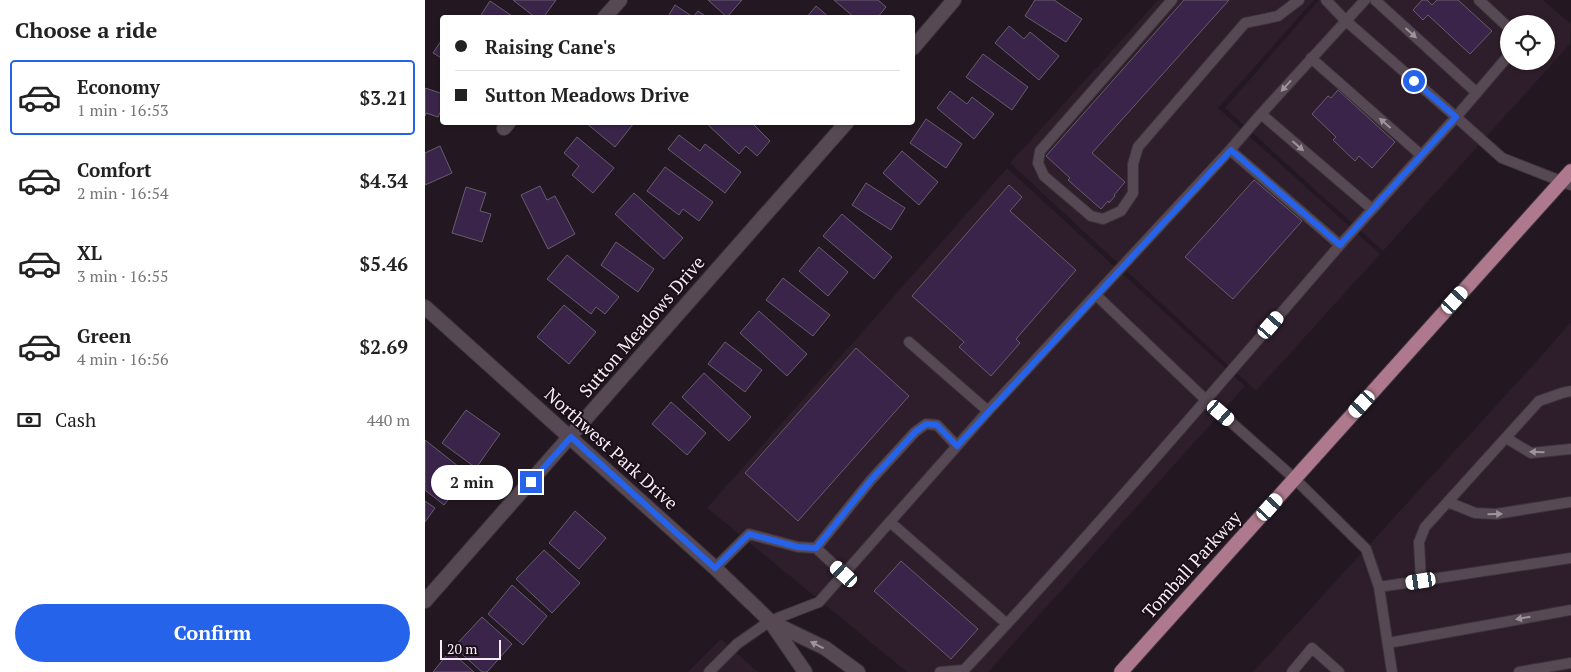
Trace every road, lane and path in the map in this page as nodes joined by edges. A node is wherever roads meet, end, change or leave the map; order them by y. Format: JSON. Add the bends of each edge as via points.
{"nodes":[{"id":1,"x":620,"y":0,"type":"edge"},
{"id":2,"x":954,"y":0,"type":"edge"},
{"id":3,"x":1172,"y":0,"type":"edge"},
{"id":4,"x":1299,"y":0,"type":"edge"},
{"id":5,"x":1326,"y":0,"type":"edge"},
{"id":6,"x":1365,"y":0,"type":"edge"},
{"id":7,"x":1375,"y":0,"type":"edge"},
{"id":8,"x":1479,"y":0,"type":"edge"},
{"id":9,"x":607,"y":15,"type":"edge"},
{"id":10,"x":1345,"y":20,"type":"junction"},
{"id":11,"x":1500,"y":20,"type":"edge"},
{"id":12,"x":915,"y":46,"type":"edge"},
{"id":13,"x":1311,"y":58,"type":"junction"},
{"id":14,"x":1500,"y":66,"type":"edge"},
{"id":15,"x":1477,"y":93,"type":"junction"},
{"id":16,"x":1261,"y":114,"type":"junction"},
{"id":17,"x":1456,"y":117,"type":"junction"},
{"id":18,"x":844,"y":125,"type":"edge"},
{"id":19,"x":1231,"y":150,"type":"junction"},
{"id":20,"x":1421,"y":155,"type":"junction"},
{"id":21,"x":1568,"y":179,"type":"edge"},
{"id":22,"x":1372,"y":210,"type":"junction"},
{"id":23,"x":1340,"y":245,"type":"junction"},
{"id":24,"x":1096,"y":296,"type":"junction"},
{"id":25,"x":425,"y":307,"type":"edge"},
{"id":26,"x":909,"y":342,"type":"dead end"},
{"id":27,"x":1571,"y":391,"type":"edge"},
{"id":28,"x":1206,"y":400,"type":"junction"},
{"id":29,"x":988,"y":411,"type":"junction"},
{"id":30,"x":571,"y":437,"type":"junction"},
{"id":31,"x":1506,"y":438,"type":"junction"},
{"id":32,"x":957,"y":446,"type":"junction"},
{"id":33,"x":1571,"y":449,"type":"edge"},
{"id":34,"x":1295,"y":479,"type":"junction"},
{"id":35,"x":1448,"y":502,"type":"junction"},
{"id":36,"x":1571,"y":502,"type":"edge"},
{"id":37,"x":890,"y":522,"type":"junction"},
{"id":38,"x":816,"y":548,"type":"junction"},
{"id":39,"x":1571,"y":558,"type":"edge"},
{"id":40,"x":715,"y":568,"type":"junction"},
{"id":41,"x":844,"y":574,"type":"junction"},
{"id":42,"x":1421,"y":581,"type":"junction"},
{"id":43,"x":1379,"y":587,"type":"junction"},
{"id":44,"x":425,"y":601,"type":"edge"},
{"id":45,"x":1571,"y":610,"type":"edge"},
{"id":46,"x":770,"y":621,"type":"junction"},
{"id":47,"x":1007,"y":624,"type":"junction"},
{"id":48,"x":1388,"y":643,"type":"junction"},
{"id":49,"x":1571,"y":663,"type":"edge"},
{"id":50,"x":709,"y":672,"type":"edge"},
{"id":51,"x":805,"y":672,"type":"edge"},
{"id":52,"x":858,"y":672,"type":"edge"},
{"id":53,"x":941,"y":672,"type":"edge"},
{"id":54,"x":1121,"y":672,"type":"edge"},
{"id":55,"x":1292,"y":672,"type":"edge"},
{"id":56,"x":1339,"y":672,"type":"edge"},
{"id":57,"x":1392,"y":672,"type":"edge"},
{"id":58,"x":1519,"y":672,"type":"edge"}],
"edges":[{"from":1,"to":9,"type":"street"},
{"from":2,"to":12,"type":"street"},
{"from":3,"to":4,"type":"lane","via":[[1040,151],[1038,163],[1044,176],[1091,216],[1103,219],[1121,210],[1133,193],[1133,164],[1138,147],[1245,23],[1278,16]]},
{"from":5,"to":10,"type":"lane"},
{"from":6,"to":10,"type":"lane"},
{"from":7,"to":15,"type":"lane","one_way":true},
{"from":8,"to":11,"type":"lane"},
{"from":10,"to":13,"type":"lane"},
{"from":10,"to":17,"type":"lane"},
{"from":13,"to":16,"type":"lane","one_way":true},
{"from":20,"to":13,"type":"lane","one_way":true},
{"from":14,"to":15,"type":"lane"},
{"from":15,"to":17,"type":"lane"},
{"from":16,"to":19,"type":"lane"},
{"from":16,"to":22,"type":"lane","one_way":true},
{"from":17,"to":20,"type":"lane"},
{"from":17,"to":21,"type":"lane","via":[[1502,158]]},
{"from":18,"to":30,"type":"street","name":"Sutton Meadows Drive"},
{"from":19,"to":23,"type":"lane"},
{"from":19,"to":24,"type":"lane"},
{"from":20,"to":22,"type":"lane"},
{"from":21,"to":34,"type":"main road","name":"Tomball Parkway"},
{"from":22,"to":23,"type":"lane"},
{"from":23,"to":28,"type":"lane"},
{"from":24,"to":28,"type":"lane"},
{"from":24,"to":29,"type":"lane"},
{"from":25,"to":30,"type":"street","name":"Northwest Park Drive"},
{"from":26,"to":29,"type":"lane"},
{"from":27,"to":31,"type":"lane","via":[[1539,401]]},
{"from":28,"to":34,"type":"lane"},
{"from":28,"to":47,"type":"lane"},
{"from":29,"to":32,"type":"lane"},
{"from":30,"to":40,"type":"street","name":"Northwest Park Drive"},
{"from":30,"to":44,"type":"street","name":"Sutton Meadows Drive"},
{"from":33,"to":31,"type":"lane","one_way":true,"via":[[1531,453]]},
{"from":31,"to":35,"type":"lane"},
{"from":32,"to":37,"type":"lane"},
{"from":32,"to":38,"type":"lane","via":[[937,425],[926,424],[871,480]]},
{"from":34,"to":43,"type":"lane","via":[[1366,549]]},
{"from":34,"to":54,"type":"main road","name":"Tomball Parkway"},
{"from":35,"to":36,"type":"lane","one_way":true,"via":[[1475,513],[1496,514]]},
{"from":35,"to":42,"type":"lane","via":[[1425,528],[1419,542]]},
{"from":37,"to":41,"type":"lane"},
{"from":37,"to":47,"type":"lane"},
{"from":38,"to":40,"type":"lane","via":[[798,547],[749,534]]},
{"from":38,"to":41,"type":"lane"},
{"from":39,"to":42,"type":"lane"},
{"from":40,"to":46,"type":"street","name":"Northwest Park Drive"},
{"from":41,"to":46,"type":"lane","via":[[819,602]]},
{"from":42,"to":43,"type":"lane"},
{"from":43,"to":48,"type":"lane"},
{"from":45,"to":48,"type":"lane","one_way":true},
{"from":46,"to":50,"type":"lane","via":[[737,644]]},
{"from":46,"to":51,"type":"street","name":"Northwest Park Drive"},
{"from":52,"to":46,"type":"street","name":"Northwest Park Drive","one_way":true,"via":[[825,648]]},
{"from":47,"to":53,"type":"lane","via":[[964,670]]},
{"from":48,"to":57,"type":"lane"},
{"from":49,"to":58,"type":"lane"},
{"from":55,"to":56,"type":"lane","via":[[1312,648]]}]}
